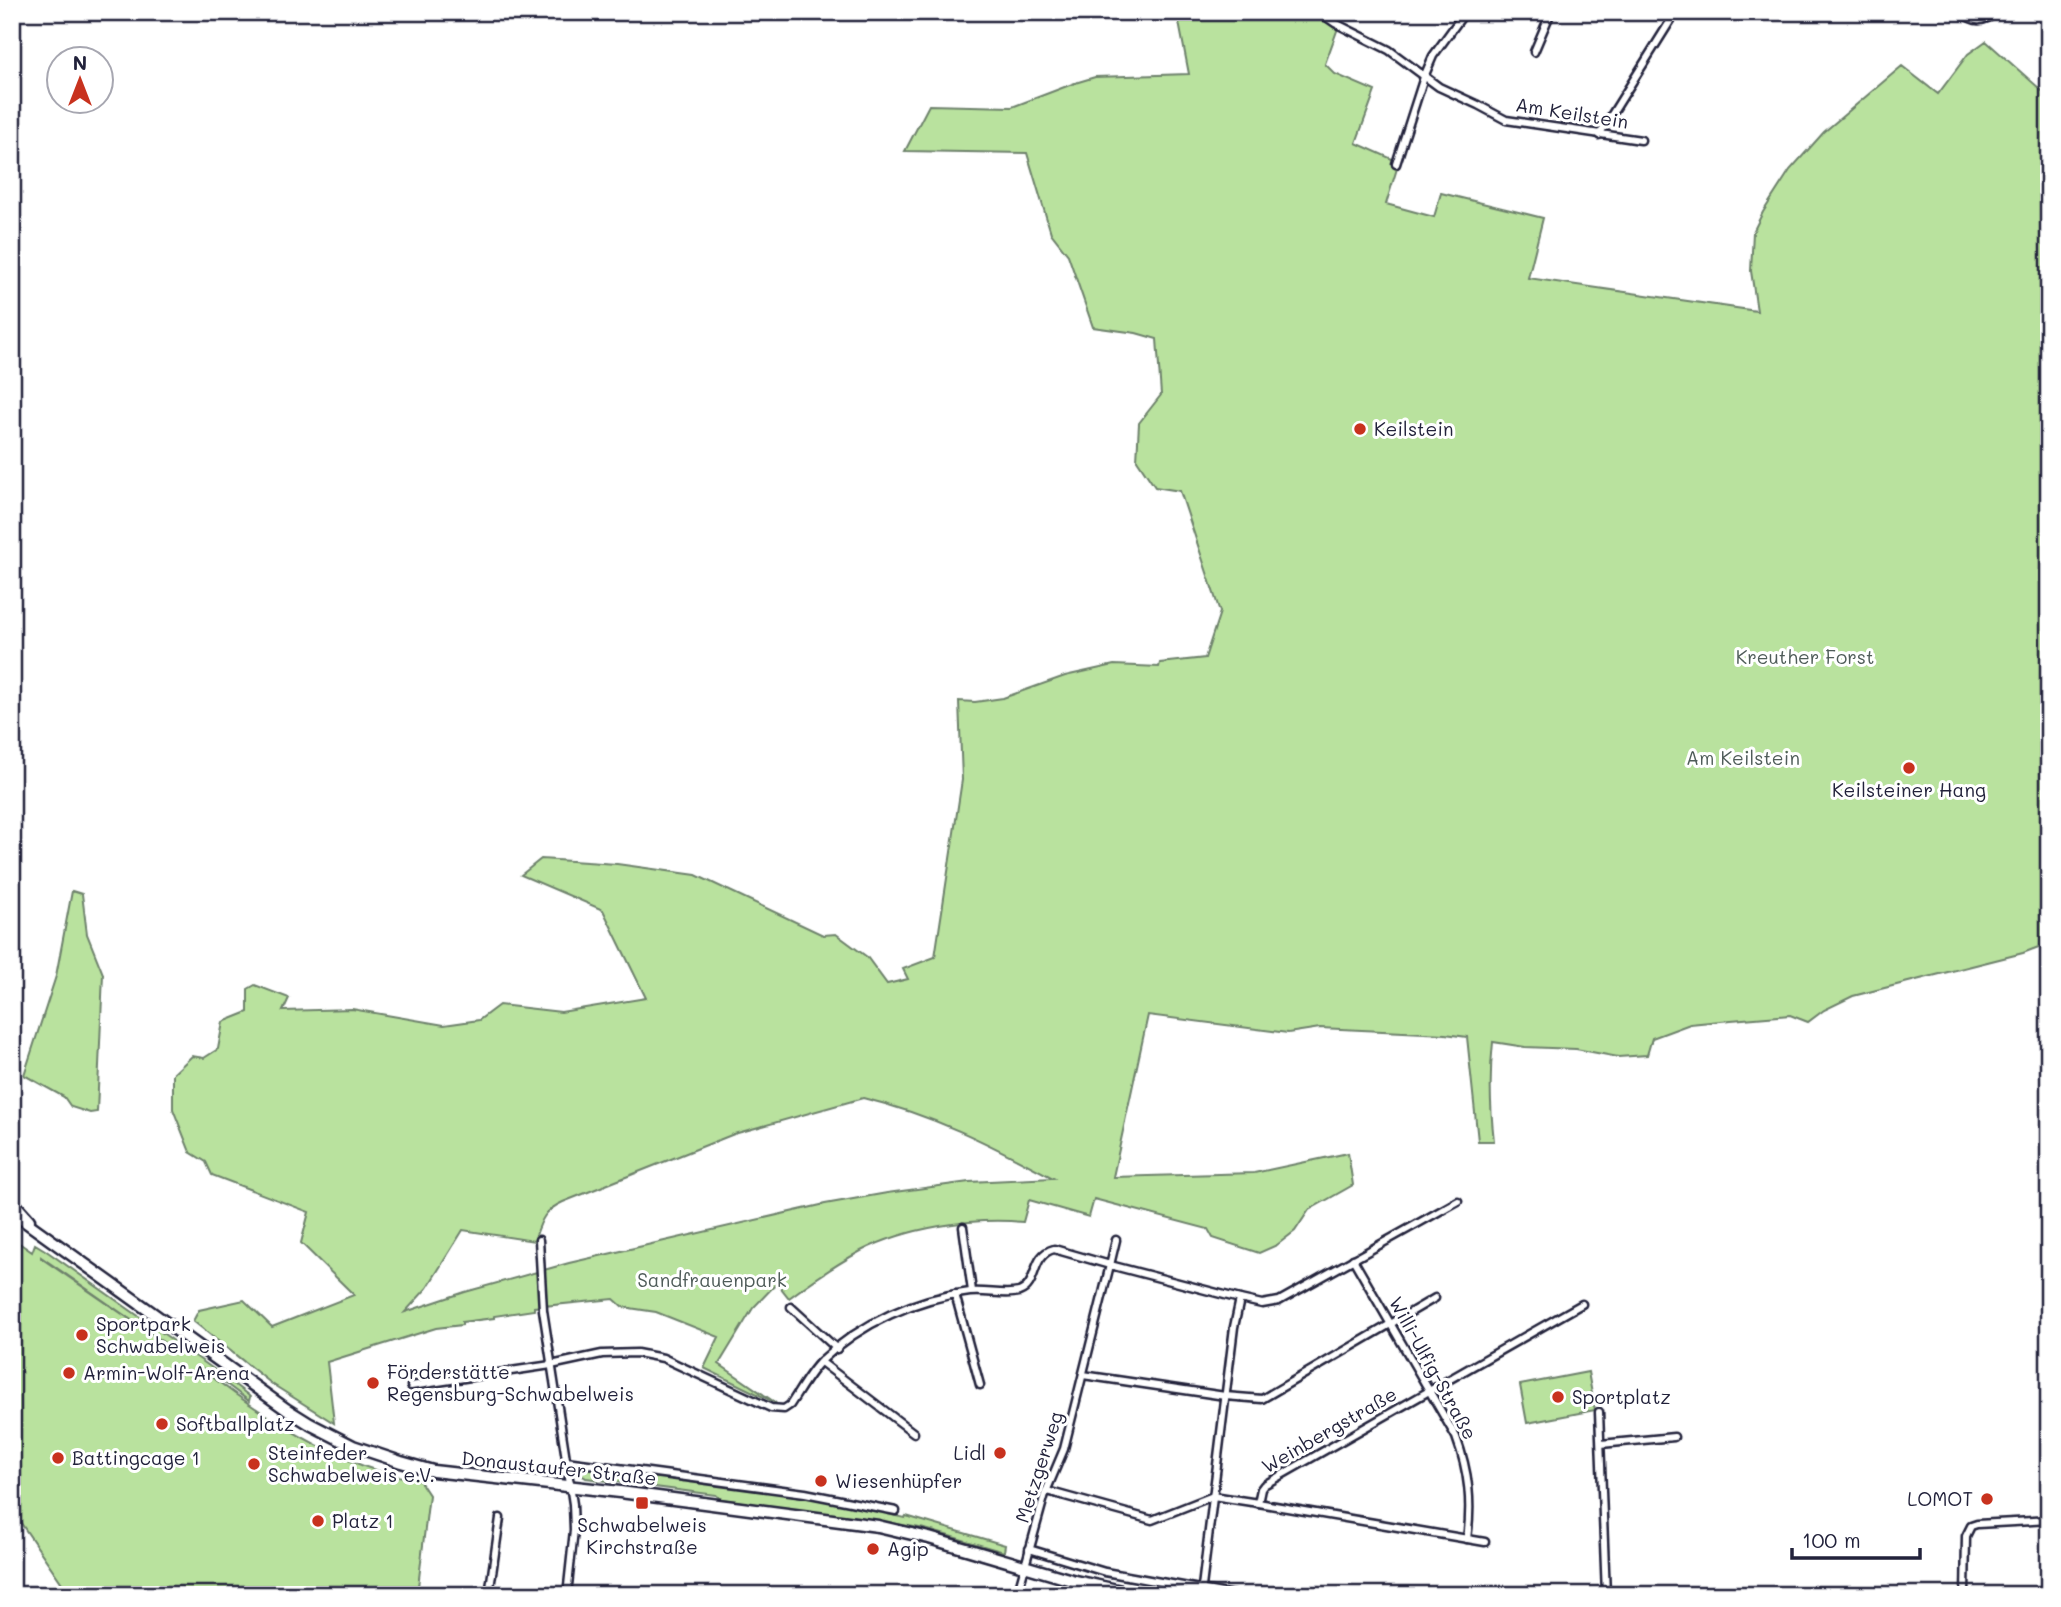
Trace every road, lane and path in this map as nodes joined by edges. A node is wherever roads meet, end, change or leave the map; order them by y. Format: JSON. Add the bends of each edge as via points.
{"nodes":[{"id":1,"x":1318,"y":12,"type":"edge"},
{"id":2,"x":1465,"y":12,"type":"edge"},
{"id":3,"x":1550,"y":12,"type":"edge"},
{"id":4,"x":1676,"y":12,"type":"edge"},
{"id":5,"x":1959,"y":12,"type":"edge"},
{"id":6,"x":1999,"y":12,"type":"edge"},
{"id":7,"x":1534,"y":52,"type":"dead end"},
{"id":8,"x":1424,"y":77,"type":"junction"},
{"id":9,"x":1599,"y":135,"type":"junction"},
{"id":10,"x":1641,"y":140,"type":"dead end"},
{"id":11,"x":1396,"y":164,"type":"dead end"},
{"id":12,"x":12,"y":1200,"type":"edge"},
{"id":13,"x":1458,"y":1201,"type":"dead end"},
{"id":14,"x":12,"y":1212,"type":"edge"},
{"id":15,"x":964,"y":1227,"type":"dead end"},
{"id":16,"x":37,"y":1228,"type":"junction"},
{"id":17,"x":539,"y":1240,"type":"dead end"},
{"id":18,"x":1116,"y":1240,"type":"dead end"},
{"id":19,"x":1353,"y":1259,"type":"junction"},
{"id":20,"x":1110,"y":1265,"type":"junction"},
{"id":21,"x":972,"y":1291,"type":"junction"},
{"id":22,"x":955,"y":1294,"type":"junction"},
{"id":23,"x":1434,"y":1298,"type":"dead end"},
{"id":24,"x":1240,"y":1299,"type":"junction"},
{"id":25,"x":1582,"y":1304,"type":"dead end"},
{"id":26,"x":791,"y":1307,"type":"dead end"},
{"id":27,"x":1391,"y":1323,"type":"junction"},
{"id":28,"x":837,"y":1349,"type":"junction"},
{"id":29,"x":821,"y":1362,"type":"junction"},
{"id":30,"x":551,"y":1364,"type":"junction"},
{"id":31,"x":1083,"y":1376,"type":"junction"},
{"id":32,"x":980,"y":1385,"type":"dead end"},
{"id":33,"x":411,"y":1386,"type":"dead end"},
{"id":34,"x":1430,"y":1390,"type":"junction"},
{"id":35,"x":1225,"y":1396,"type":"junction"},
{"id":36,"x":1599,"y":1412,"type":"dead end"},
{"id":37,"x":914,"y":1433,"type":"dead end"},
{"id":38,"x":1674,"y":1437,"type":"dead end"},
{"id":39,"x":1601,"y":1444,"type":"junction"},
{"id":40,"x":565,"y":1461,"type":"junction"},
{"id":41,"x":569,"y":1486,"type":"junction"},
{"id":42,"x":1047,"y":1491,"type":"junction"},
{"id":43,"x":1213,"y":1496,"type":"junction"},
{"id":44,"x":1258,"y":1503,"type":"junction"},
{"id":45,"x":896,"y":1511,"type":"dead end"},
{"id":46,"x":500,"y":1518,"type":"dead end"},
{"id":47,"x":2049,"y":1520,"type":"edge"},
{"id":48,"x":1467,"y":1539,"type":"junction"},
{"id":49,"x":1485,"y":1542,"type":"dead end"},
{"id":50,"x":1029,"y":1549,"type":"junction"},
{"id":51,"x":1024,"y":1567,"type":"junction"},
{"id":52,"x":1112,"y":1592,"type":"edge"},
{"id":53,"x":1201,"y":1592,"type":"edge"},
{"id":54,"x":489,"y":1595,"type":"edge"},
{"id":55,"x":567,"y":1595,"type":"edge"},
{"id":56,"x":1017,"y":1595,"type":"edge"},
{"id":57,"x":1140,"y":1595,"type":"edge"},
{"id":58,"x":1233,"y":1595,"type":"edge"},
{"id":59,"x":1606,"y":1595,"type":"edge"},
{"id":60,"x":1965,"y":1595,"type":"edge"}],
"edges":[{"from":1,"to":8,"type":"street","name":"Am Keilstein","via":[[1389,50]]},
{"from":2,"to":8,"type":"street","via":[[1433,56]]},
{"from":3,"to":7,"type":"street"},
{"from":4,"to":9,"type":"street"},
{"from":5,"to":6,"type":"street","via":[[1980,21]]},
{"from":8,"to":9,"type":"street","name":"Am Keilstein","via":[[1506,120]]},
{"from":8,"to":11,"type":"street"},
{"from":9,"to":10,"type":"street","name":"Am Keilstein"},
{"from":12,"to":16,"type":"main road","name":"Donaustaufer Straße"},
{"from":13,"to":19,"type":"street"},
{"from":14,"to":16,"type":"main road","name":"Donaustaufer Straße"},
{"from":15,"to":21,"type":"street"},
{"from":16,"to":41,"type":"main road","name":"Donaustaufer Straße","via":[[286,1409],[333,1437],[433,1471]]},
{"from":17,"to":30,"type":"street"},
{"from":18,"to":20,"type":"street","name":"Metzgerweg"},
{"from":19,"to":24,"type":"street","via":[[1279,1301],[1262,1304]]},
{"from":19,"to":27,"type":"street","name":"Willi-Ulfig-Straße"},
{"from":20,"to":21,"type":"street","via":[[1054,1249],[1040,1257],[1031,1280],[1020,1291]]},
{"from":20,"to":24,"type":"street"},
{"from":20,"to":31,"type":"street","name":"Metzgerweg"},
{"from":21,"to":22,"type":"street"},
{"from":22,"to":28,"type":"street","via":[[890,1314]]},
{"from":22,"to":32,"type":"street"},
{"from":23,"to":27,"type":"street"},
{"from":24,"to":35,"type":"street"},
{"from":25,"to":34,"type":"street","name":"Weinbergstraße"},
{"from":26,"to":28,"type":"street"},
{"from":27,"to":34,"type":"street","name":"Willi-Ulfig-Straße"},
{"from":27,"to":35,"type":"street","via":[[1269,1396]]},
{"from":28,"to":29,"type":"street"},
{"from":29,"to":30,"type":"street","via":[[790,1405],[777,1410],[650,1354],[622,1352]]},
{"from":29,"to":37,"type":"street"},
{"from":30,"to":33,"type":"street"},
{"from":30,"to":40,"type":"street"},
{"from":31,"to":35,"type":"street"},
{"from":31,"to":42,"type":"street","name":"Metzgerweg"},
{"from":34,"to":44,"type":"street","name":"Weinbergstraße","via":[[1264,1485]]},
{"from":34,"to":48,"type":"street","name":"Willi-Ulfig-Straße","via":[[1456,1437],[1467,1471]]},
{"from":35,"to":43,"type":"street"},
{"from":36,"to":39,"type":"street"},
{"from":38,"to":39,"type":"street"},
{"from":39,"to":59,"type":"street"},
{"from":40,"to":41,"type":"street"},
{"from":40,"to":45,"type":"street","name":"Donaustaufer Straße","via":[[805,1493]]},
{"from":41,"to":51,"type":"main road","name":"Donaustaufer Straße","via":[[898,1530]]},
{"from":41,"to":55,"type":"street","via":[[574,1530]]},
{"from":42,"to":43,"type":"street","via":[[1152,1520]]},
{"from":42,"to":50,"type":"street","name":"Metzgerweg"},
{"from":43,"to":44,"type":"street","name":"Weinbergstraße"},
{"from":43,"to":53,"type":"street"},
{"from":44,"to":48,"type":"street"},
{"from":46,"to":54,"type":"street"},
{"from":47,"to":60,"type":"street","via":[[1972,1527],[1966,1536]]},
{"from":48,"to":49,"type":"street"},
{"from":50,"to":51,"type":"street","name":"Metzgerweg"},
{"from":50,"to":53,"type":"street","via":[[1105,1572]]},
{"from":51,"to":52,"type":"main road","name":"Donaustaufer Straße"},
{"from":51,"to":56,"type":"street","name":"Metzgerweg"},
{"from":52,"to":57,"type":"main road","name":"Donaustaufer Straße"},
{"from":53,"to":58,"type":"street"}]}
